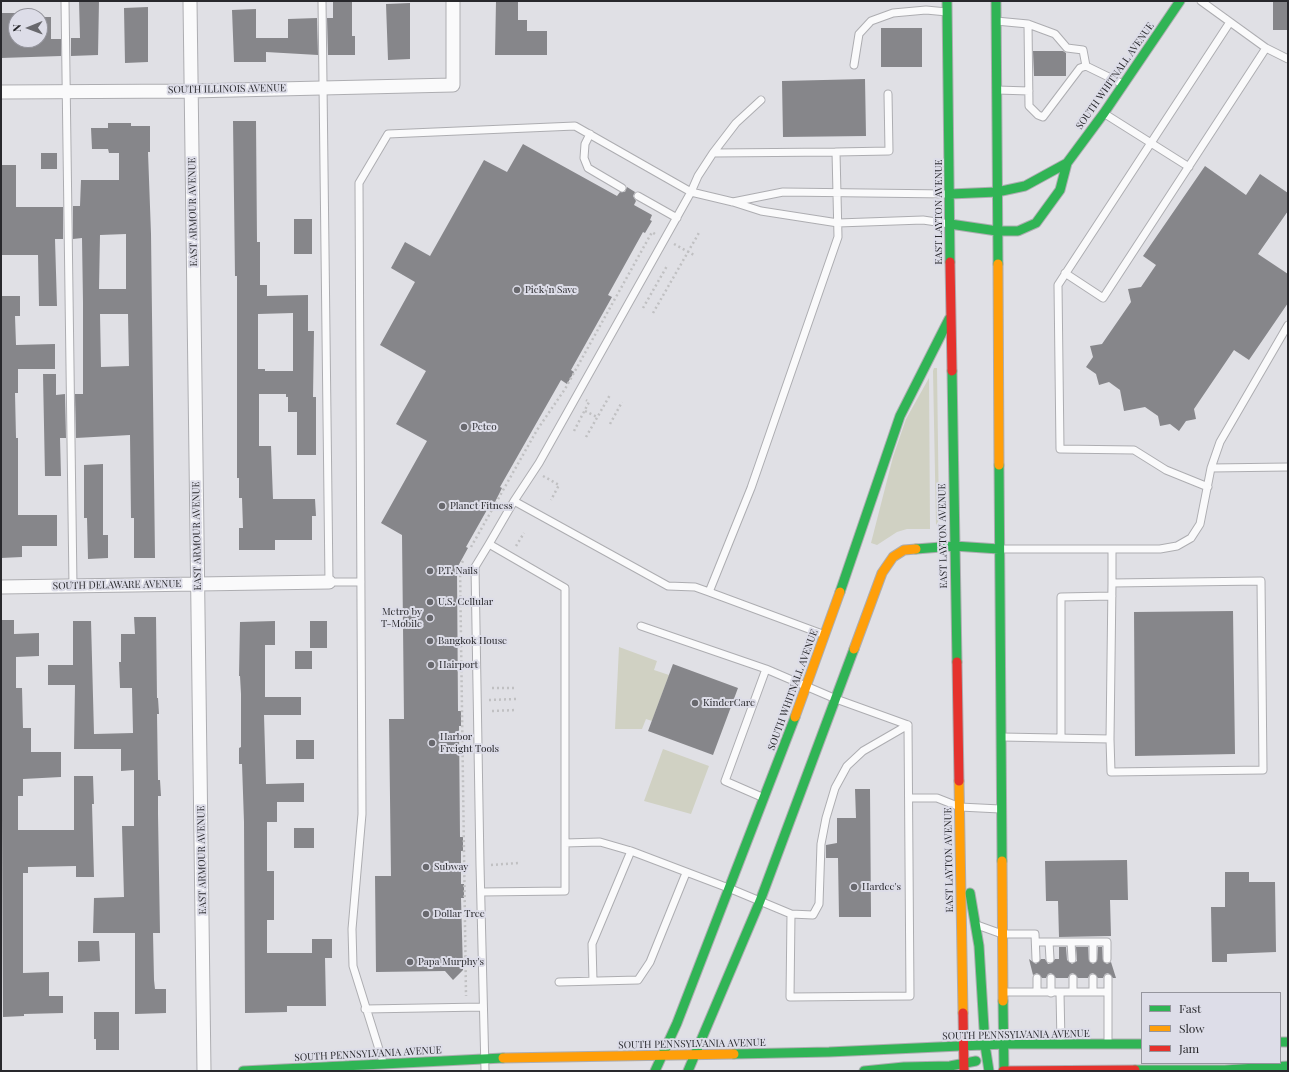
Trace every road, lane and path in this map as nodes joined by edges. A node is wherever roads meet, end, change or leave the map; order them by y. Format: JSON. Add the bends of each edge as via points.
{"nodes":[{"id":1,"x":65,"y":1,"type":"edge"},
{"id":2,"x":190,"y":1,"type":"edge"},
{"id":3,"x":322,"y":1,"type":"edge"},
{"id":4,"x":453,"y":1,"type":"edge"},
{"id":5,"x":947,"y":1,"type":"edge"},
{"id":6,"x":996,"y":1,"type":"edge"},
{"id":7,"x":1180,"y":1,"type":"edge"},
{"id":8,"x":1201,"y":1,"type":"edge"},
{"id":9,"x":947,"y":12,"type":"junction"},
{"id":10,"x":996,"y":21,"type":"junction"},
{"id":11,"x":1230,"y":22,"type":"junction"},
{"id":12,"x":1028,"y":24,"type":"junction"},
{"id":13,"x":1266,"y":48,"type":"junction"},
{"id":14,"x":1288,"y":59,"type":"edge"},
{"id":15,"x":854,"y":65,"type":"dead end"},
{"id":16,"x":1086,"y":66,"type":"junction"},
{"id":17,"x":1123,"y":84,"type":"junction"},
{"id":18,"x":323,"y":87,"type":"junction"},
{"id":19,"x":997,"y":90,"type":"junction"},
{"id":20,"x":1029,"y":90,"type":"junction"},
{"id":21,"x":66,"y":91,"type":"junction"},
{"id":22,"x":191,"y":91,"type":"junction"},
{"id":23,"x":1,"y":92,"type":"edge"},
{"id":24,"x":888,"y":94,"type":"dead end"},
{"id":25,"x":761,"y":100,"type":"dead end"},
{"id":26,"x":1104,"y":113,"type":"junction"},
{"id":27,"x":590,"y":134,"type":"junction"},
{"id":28,"x":1150,"y":143,"type":"junction"},
{"id":29,"x":836,"y":152,"type":"junction"},
{"id":30,"x":713,"y":153,"type":"junction"},
{"id":31,"x":1067,"y":163,"type":"junction"},
{"id":32,"x":1189,"y":167,"type":"junction"},
{"id":33,"x":622,"y":188,"type":"dead end"},
{"id":34,"x":691,"y":192,"type":"junction"},
{"id":35,"x":997,"y":192,"type":"junction"},
{"id":36,"x":837,"y":193,"type":"junction"},
{"id":37,"x":950,"y":194,"type":"junction"},
{"id":38,"x":638,"y":196,"type":"dead end"},
{"id":39,"x":733,"y":202,"type":"junction"},
{"id":40,"x":677,"y":218,"type":"junction"},
{"id":41,"x":838,"y":223,"type":"junction"},
{"id":42,"x":950,"y":224,"type":"junction"},
{"id":43,"x":700,"y":231,"type":"dead end"},
{"id":44,"x":997,"y":231,"type":"junction"},
{"id":45,"x":652,"y":232,"type":"dead end"},
{"id":46,"x":667,"y":266,"type":"dead end"},
{"id":47,"x":1064,"y":273,"type":"junction"},
{"id":48,"x":643,"y":308,"type":"dead end"},
{"id":49,"x":653,"y":314,"type":"dead end"},
{"id":50,"x":951,"y":316,"type":"junction"},
{"id":51,"x":1288,"y":324,"type":"edge"},
{"id":52,"x":610,"y":395,"type":"dead end"},
{"id":53,"x":622,"y":402,"type":"dead end"},
{"id":54,"x":585,"y":411,"type":"dead end"},
{"id":55,"x":597,"y":417,"type":"junction"},
{"id":56,"x":610,"y":424,"type":"dead end"},
{"id":57,"x":586,"y":437,"type":"dead end"},
{"id":58,"x":1288,"y":466,"type":"edge"},
{"id":59,"x":1211,"y":468,"type":"junction"},
{"id":60,"x":1208,"y":487,"type":"junction"},
{"id":61,"x":514,"y":501,"type":"junction"},
{"id":62,"x":489,"y":544,"type":"junction"},
{"id":63,"x":954,"y":546,"type":"junction"},
{"id":64,"x":999,"y":549,"type":"junction"},
{"id":65,"x":1112,"y":550,"type":"junction"},
{"id":66,"x":468,"y":552,"type":"dead end"},
{"id":67,"x":464,"y":559,"type":"dead end"},
{"id":68,"x":329,"y":582,"type":"junction"},
{"id":69,"x":361,"y":582,"type":"junction"},
{"id":70,"x":1112,"y":583,"type":"junction"},
{"id":71,"x":198,"y":584,"type":"junction"},
{"id":72,"x":73,"y":586,"type":"junction"},
{"id":73,"x":1,"y":587,"type":"edge"},
{"id":74,"x":709,"y":592,"type":"junction"},
{"id":75,"x":1112,"y":596,"type":"junction"},
{"id":76,"x":641,"y":626,"type":"dead end"},
{"id":77,"x":825,"y":635,"type":"junction"},
{"id":78,"x":766,"y":669,"type":"junction"},
{"id":79,"x":806,"y":687,"type":"junction"},
{"id":80,"x":492,"y":688,"type":"dead end"},
{"id":81,"x":516,"y":688,"type":"dead end"},
{"id":82,"x":516,"y":699,"type":"dead end"},
{"id":83,"x":836,"y":699,"type":"junction"},
{"id":84,"x":487,"y":700,"type":"dead end"},
{"id":85,"x":516,"y":710,"type":"dead end"},
{"id":86,"x":492,"y":711,"type":"dead end"},
{"id":87,"x":908,"y":725,"type":"junction"},
{"id":88,"x":1000,"y":737,"type":"junction"},
{"id":89,"x":1061,"y":738,"type":"junction"},
{"id":90,"x":1110,"y":739,"type":"junction"},
{"id":91,"x":765,"y":798,"type":"junction"},
{"id":92,"x":909,"y":798,"type":"junction"},
{"id":93,"x":960,"y":807,"type":"junction"},
{"id":94,"x":1000,"y":809,"type":"junction"},
{"id":95,"x":960,"y":828,"type":"junction"},
{"id":96,"x":565,"y":843,"type":"junction"},
{"id":97,"x":631,"y":851,"type":"junction"},
{"id":98,"x":518,"y":863,"type":"dead end"},
{"id":99,"x":491,"y":865,"type":"dead end"},
{"id":100,"x":686,"y":873,"type":"junction"},
{"id":101,"x":731,"y":889,"type":"junction"},
{"id":102,"x":481,"y":892,"type":"junction"},
{"id":103,"x":760,"y":901,"type":"junction"},
{"id":104,"x":791,"y":914,"type":"junction"},
{"id":105,"x":976,"y":924,"type":"junction"},
{"id":106,"x":1002,"y":934,"type":"junction"},
{"id":107,"x":1036,"y":942,"type":"junction"},
{"id":108,"x":1049,"y":942,"type":"junction"},
{"id":109,"x":1071,"y":942,"type":"junction"},
{"id":110,"x":1093,"y":942,"type":"junction"},
{"id":111,"x":1036,"y":959,"type":"dead end"},
{"id":112,"x":1050,"y":959,"type":"dead end"},
{"id":113,"x":1072,"y":959,"type":"dead end"},
{"id":114,"x":1093,"y":959,"type":"dead end"},
{"id":115,"x":1107,"y":959,"type":"dead end"},
{"id":116,"x":1037,"y":978,"type":"dead end"},
{"id":117,"x":1051,"y":978,"type":"dead end"},
{"id":118,"x":1072,"y":978,"type":"dead end"},
{"id":119,"x":1093,"y":978,"type":"dead end"},
{"id":120,"x":1108,"y":978,"type":"dead end"},
{"id":121,"x":594,"y":981,"type":"junction"},
{"id":122,"x":559,"y":982,"type":"dead end"},
{"id":123,"x":466,"y":983,"type":"dead end"},
{"id":124,"x":1003,"y":992,"type":"junction"},
{"id":125,"x":1037,"y":992,"type":"junction"},
{"id":126,"x":1073,"y":992,"type":"junction"},
{"id":127,"x":1093,"y":992,"type":"junction"},
{"id":128,"x":1108,"y":992,"type":"junction"},
{"id":129,"x":1051,"y":993,"type":"junction"},
{"id":130,"x":1060,"y":993,"type":"junction"},
{"id":131,"x":483,"y":1007,"type":"junction"},
{"id":132,"x":365,"y":1009,"type":"junction"},
{"id":133,"x":1004,"y":1044,"type":"junction"},
{"id":134,"x":1141,"y":1044,"type":"edge"},
{"id":135,"x":985,"y":1045,"type":"junction"},
{"id":136,"x":1061,"y":1045,"type":"junction"},
{"id":137,"x":1108,"y":1045,"type":"junction"},
{"id":138,"x":963,"y":1046,"type":"junction"},
{"id":139,"x":695,"y":1055,"type":"junction"},
{"id":140,"x":662,"y":1056,"type":"junction"},
{"id":141,"x":986,"y":1058,"type":"junction"},
{"id":142,"x":484,"y":1060,"type":"junction"},
{"id":143,"x":1288,"y":1066,"type":"edge"},
{"id":144,"x":969,"y":1067,"type":"edge"},
{"id":145,"x":385,"y":1068,"type":"edge"},
{"id":146,"x":204,"y":1071,"type":"edge"},
{"id":147,"x":243,"y":1071,"type":"edge"},
{"id":148,"x":485,"y":1071,"type":"edge"},
{"id":149,"x":655,"y":1071,"type":"edge"},
{"id":150,"x":688,"y":1071,"type":"edge"},
{"id":151,"x":864,"y":1071,"type":"edge"},
{"id":152,"x":989,"y":1071,"type":"edge"},
{"id":153,"x":1003,"y":1071,"type":"edge"}],
"edges":[{"from":1,"to":21,"type":"lane"},
{"from":2,"to":22,"type":"street","name":"EAST ARMOUR AVENUE"},
{"from":3,"to":18,"type":"lane"},
{"from":4,"to":18,"type":"street","name":"SOUTH ILLINOIS AVENUE","via":[[454,85]]},
{"from":5,"to":9,"type":"main road","name":"EAST LAYTON AVENUE"},
{"from":6,"to":10,"type":"main road"},
{"from":7,"to":17,"type":"main road","name":"SOUTH WHITNALL AVENUE"},
{"from":8,"to":11,"type":"lane"},
{"from":9,"to":15,"type":"lane","via":[[893,12],[871,21],[859,34]]},
{"from":9,"to":37,"type":"main road","name":"EAST LAYTON AVENUE"},
{"from":10,"to":12,"type":"lane"},
{"from":10,"to":19,"type":"main road"},
{"from":11,"to":13,"type":"lane"},
{"from":11,"to":28,"type":"lane"},
{"from":12,"to":16,"type":"lane","via":[[1055,34],[1067,48],[1083,50]]},
{"from":12,"to":20,"type":"lane"},
{"from":13,"to":14,"type":"lane"},
{"from":13,"to":32,"type":"lane"},
{"from":16,"to":17,"type":"lane"},
{"from":16,"to":20,"type":"lane","via":[[1080,68],[1043,117],[1029,106]]},
{"from":17,"to":26,"type":"main road","name":"SOUTH WHITNALL AVENUE"},
{"from":18,"to":22,"type":"street","name":"SOUTH ILLINOIS AVENUE"},
{"from":18,"to":68,"type":"lane"},
{"from":19,"to":20,"type":"lane"},
{"from":19,"to":35,"type":"main road"},
{"from":21,"to":22,"type":"street","name":"SOUTH ILLINOIS AVENUE"},
{"from":21,"to":23,"type":"street","name":"SOUTH ILLINOIS AVENUE"},
{"from":21,"to":72,"type":"lane"},
{"from":22,"to":71,"type":"street","name":"EAST ARMOUR AVENUE"},
{"from":24,"to":29,"type":"lane","via":[[889,151]]},
{"from":25,"to":30,"type":"lane","via":[[736,123]]},
{"from":26,"to":28,"type":"lane"},
{"from":26,"to":31,"type":"main road","name":"SOUTH WHITNALL AVENUE"},
{"from":27,"to":33,"type":"lane","via":[[585,144],[584,158],[588,168]]},
{"from":27,"to":34,"type":"lane"},
{"from":27,"to":69,"type":"lane","via":[[575,126],[388,134],[359,183]]},
{"from":28,"to":32,"type":"lane"},
{"from":28,"to":47,"type":"lane"},
{"from":29,"to":30,"type":"lane"},
{"from":29,"to":36,"type":"lane"},
{"from":30,"to":34,"type":"lane"},
{"from":31,"to":35,"type":"main road","name":"SOUTH WHITNALL AVENUE","via":[[1025,186]]},
{"from":31,"to":44,"type":"main road","name":"SOUTH WHITNALL AVENUE","via":[[1060,190],[1036,223],[1018,231]]},
{"from":32,"to":47,"type":"lane","via":[[1103,298]]},
{"from":34,"to":39,"type":"lane"},
{"from":34,"to":40,"type":"lane"},
{"from":35,"to":37,"type":"main road","name":"SOUTH WHITNALL AVENUE"},
{"from":35,"to":44,"type":"main road"},
{"from":36,"to":37,"type":"lane"},
{"from":36,"to":39,"type":"lane","via":[[783,192]]},
{"from":36,"to":41,"type":"lane"},
{"from":37,"to":42,"type":"main road","name":"EAST LAYTON AVENUE"},
{"from":38,"to":40,"type":"lane"},
{"from":39,"to":41,"type":"lane","via":[[761,211]]},
{"from":40,"to":61,"type":"lane","via":[[539,463]]},
{"from":41,"to":42,"type":"lane","via":[[923,220]]},
{"from":41,"to":74,"type":"lane","via":[[838,237],[751,488]]},
{"from":42,"to":44,"type":"main road","name":"SOUTH WHITNALL AVENUE"},
{"from":42,"to":50,"type":"main road","name":"EAST LAYTON AVENUE"},
{"from":43,"to":49,"type":"path"},
{"from":44,"to":64,"type":"main road"},
{"from":45,"to":66,"type":"path","via":[[565,389],[537,430]]},
{"from":46,"to":48,"type":"path"},
{"from":47,"to":60,"type":"lane","via":[[1058,285],[1060,450],[1134,450],[1166,470]]},
{"from":50,"to":63,"type":"main road","name":"EAST LAYTON AVENUE"},
{"from":50,"to":77,"type":"main road","name":"SOUTH WHITNALL AVENUE","via":[[900,416]]},
{"from":51,"to":59,"type":"lane","via":[[1220,442]]},
{"from":52,"to":55,"type":"path"},
{"from":53,"to":56,"type":"path"},
{"from":54,"to":55,"type":"path"},
{"from":55,"to":57,"type":"path"},
{"from":58,"to":59,"type":"lane"},
{"from":59,"to":60,"type":"lane"},
{"from":60,"to":65,"type":"lane","via":[[1200,524],[1191,538],[1177,546],[1160,549]]},
{"from":61,"to":62,"type":"lane"},
{"from":61,"to":74,"type":"lane","via":[[668,586],[696,587]]},
{"from":62,"to":96,"type":"lane","via":[[564,588]]},
{"from":62,"to":102,"type":"lane","via":[[475,567]]},
{"from":63,"to":64,"type":"main road"},
{"from":63,"to":83,"type":"main road","via":[[904,550],[893,557],[882,573]]},
{"from":63,"to":93,"type":"main road","name":"EAST LAYTON AVENUE"},
{"from":64,"to":65,"type":"lane"},
{"from":64,"to":88,"type":"main road"},
{"from":65,"to":70,"type":"lane"},
{"from":67,"to":123,"type":"path","via":[[460,566]]},
{"from":68,"to":69,"type":"lane"},
{"from":68,"to":71,"type":"street","name":"SOUTH DELAWARE AVENUE"},
{"from":69,"to":132,"type":"lane","via":[[362,814],[352,929],[353,966]]},
{"from":70,"to":75,"type":"lane"},
{"from":70,"to":90,"type":"lane","via":[[1261,581],[1264,770],[1111,772]]},
{"from":71,"to":72,"type":"street","name":"SOUTH DELAWARE AVENUE"},
{"from":71,"to":146,"type":"street","name":"EAST ARMOUR AVENUE"},
{"from":72,"to":73,"type":"street","name":"SOUTH DELAWARE AVENUE"},
{"from":74,"to":77,"type":"lane"},
{"from":75,"to":89,"type":"lane","via":[[1061,597]]},
{"from":75,"to":90,"type":"lane"},
{"from":76,"to":78,"type":"lane"},
{"from":77,"to":79,"type":"main road","name":"SOUTH WHITNALL AVENUE"},
{"from":78,"to":79,"type":"lane"},
{"from":78,"to":91,"type":"lane","via":[[725,781]]},
{"from":79,"to":83,"type":"lane"},
{"from":79,"to":91,"type":"main road","name":"SOUTH WHITNALL AVENUE"},
{"from":80,"to":81,"type":"path"},
{"from":82,"to":84,"type":"path"},
{"from":83,"to":87,"type":"lane"},
{"from":83,"to":103,"type":"main road"},
{"from":85,"to":86,"type":"path"},
{"from":87,"to":92,"type":"lane"},
{"from":87,"to":104,"type":"lane","via":[[863,751],[847,766],[835,788],[826,818],[821,844],[819,904],[813,915]]},
{"from":88,"to":89,"type":"lane"},
{"from":88,"to":94,"type":"main road"},
{"from":89,"to":90,"type":"lane"},
{"from":91,"to":101,"type":"main road","name":"SOUTH WHITNALL AVENUE"},
{"from":92,"to":93,"type":"lane","via":[[937,798]]},
{"from":92,"to":104,"type":"lane","via":[[910,996],[790,997]]},
{"from":93,"to":94,"type":"lane"},
{"from":93,"to":95,"type":"main road","name":"EAST LAYTON AVENUE"},
{"from":94,"to":106,"type":"main road"},
{"from":95,"to":105,"type":"main road"},
{"from":95,"to":138,"type":"main road","name":"EAST LAYTON AVENUE"},
{"from":96,"to":97,"type":"lane","via":[[600,842]]},
{"from":96,"to":102,"type":"lane","via":[[565,891]]},
{"from":97,"to":100,"type":"lane"},
{"from":97,"to":121,"type":"lane","via":[[592,944]]},
{"from":98,"to":99,"type":"path"},
{"from":100,"to":101,"type":"lane"},
{"from":100,"to":121,"type":"lane","via":[[650,962],[638,980]]},
{"from":101,"to":103,"type":"lane"},
{"from":101,"to":140,"type":"main road","name":"SOUTH WHITNALL AVENUE"},
{"from":102,"to":131,"type":"lane"},
{"from":103,"to":104,"type":"lane"},
{"from":103,"to":139,"type":"main road"},
{"from":105,"to":106,"type":"lane"},
{"from":105,"to":135,"type":"main road","via":[[982,977]]},
{"from":106,"to":107,"type":"lane","via":[[1035,934]]},
{"from":106,"to":124,"type":"main road"},
{"from":107,"to":108,"type":"lane"},
{"from":107,"to":111,"type":"lane"},
{"from":108,"to":109,"type":"lane"},
{"from":108,"to":112,"type":"lane"},
{"from":109,"to":110,"type":"lane"},
{"from":109,"to":113,"type":"lane"},
{"from":110,"to":114,"type":"lane"},
{"from":110,"to":115,"type":"lane","via":[[1107,942]]},
{"from":116,"to":125,"type":"lane"},
{"from":117,"to":129,"type":"lane"},
{"from":118,"to":126,"type":"lane"},
{"from":119,"to":127,"type":"lane"},
{"from":120,"to":128,"type":"lane"},
{"from":121,"to":122,"type":"lane"},
{"from":124,"to":125,"type":"lane"},
{"from":124,"to":133,"type":"main road"},
{"from":125,"to":129,"type":"lane"},
{"from":126,"to":127,"type":"lane"},
{"from":126,"to":130,"type":"lane"},
{"from":127,"to":128,"type":"lane"},
{"from":128,"to":137,"type":"lane"},
{"from":129,"to":130,"type":"lane"},
{"from":130,"to":136,"type":"lane"},
{"from":131,"to":132,"type":"lane"},
{"from":131,"to":142,"type":"lane"},
{"from":132,"to":145,"type":"lane"},
{"from":133,"to":135,"type":"main road","name":"SOUTH PENNSYLVANIA AVENUE"},
{"from":133,"to":136,"type":"main road","name":"SOUTH PENNSYLVANIA AVENUE"},
{"from":133,"to":141,"type":"main road","via":[[1000,1052]]},
{"from":133,"to":153,"type":"main road"},
{"from":134,"to":137,"type":"main road","name":"SOUTH PENNSYLVANIA AVENUE"},
{"from":135,"to":138,"type":"main road","name":"SOUTH PENNSYLVANIA AVENUE"},
{"from":135,"to":141,"type":"main road"},
{"from":136,"to":137,"type":"main road","name":"SOUTH PENNSYLVANIA AVENUE"},
{"from":138,"to":139,"type":"main road","name":"SOUTH PENNSYLVANIA AVENUE"},
{"from":138,"to":144,"type":"main road","name":"EAST LAYTON AVENUE"},
{"from":139,"to":140,"type":"main road","name":"SOUTH PENNSYLVANIA AVENUE"},
{"from":139,"to":150,"type":"main road"},
{"from":140,"to":142,"type":"main road","name":"SOUTH PENNSYLVANIA AVENUE"},
{"from":140,"to":149,"type":"main road","name":"SOUTH WHITNALL AVENUE"},
{"from":141,"to":144,"type":"main road"},
{"from":141,"to":152,"type":"main road"},
{"from":142,"to":145,"type":"main road","name":"SOUTH PENNSYLVANIA AVENUE"},
{"from":142,"to":148,"type":"lane"},
{"from":143,"to":153,"type":"main road","via":[[1225,1070]]},
{"from":144,"to":151,"type":"main road","via":[[904,1067]]},
{"from":145,"to":147,"type":"main road","name":"SOUTH PENNSYLVANIA AVENUE"}]}
